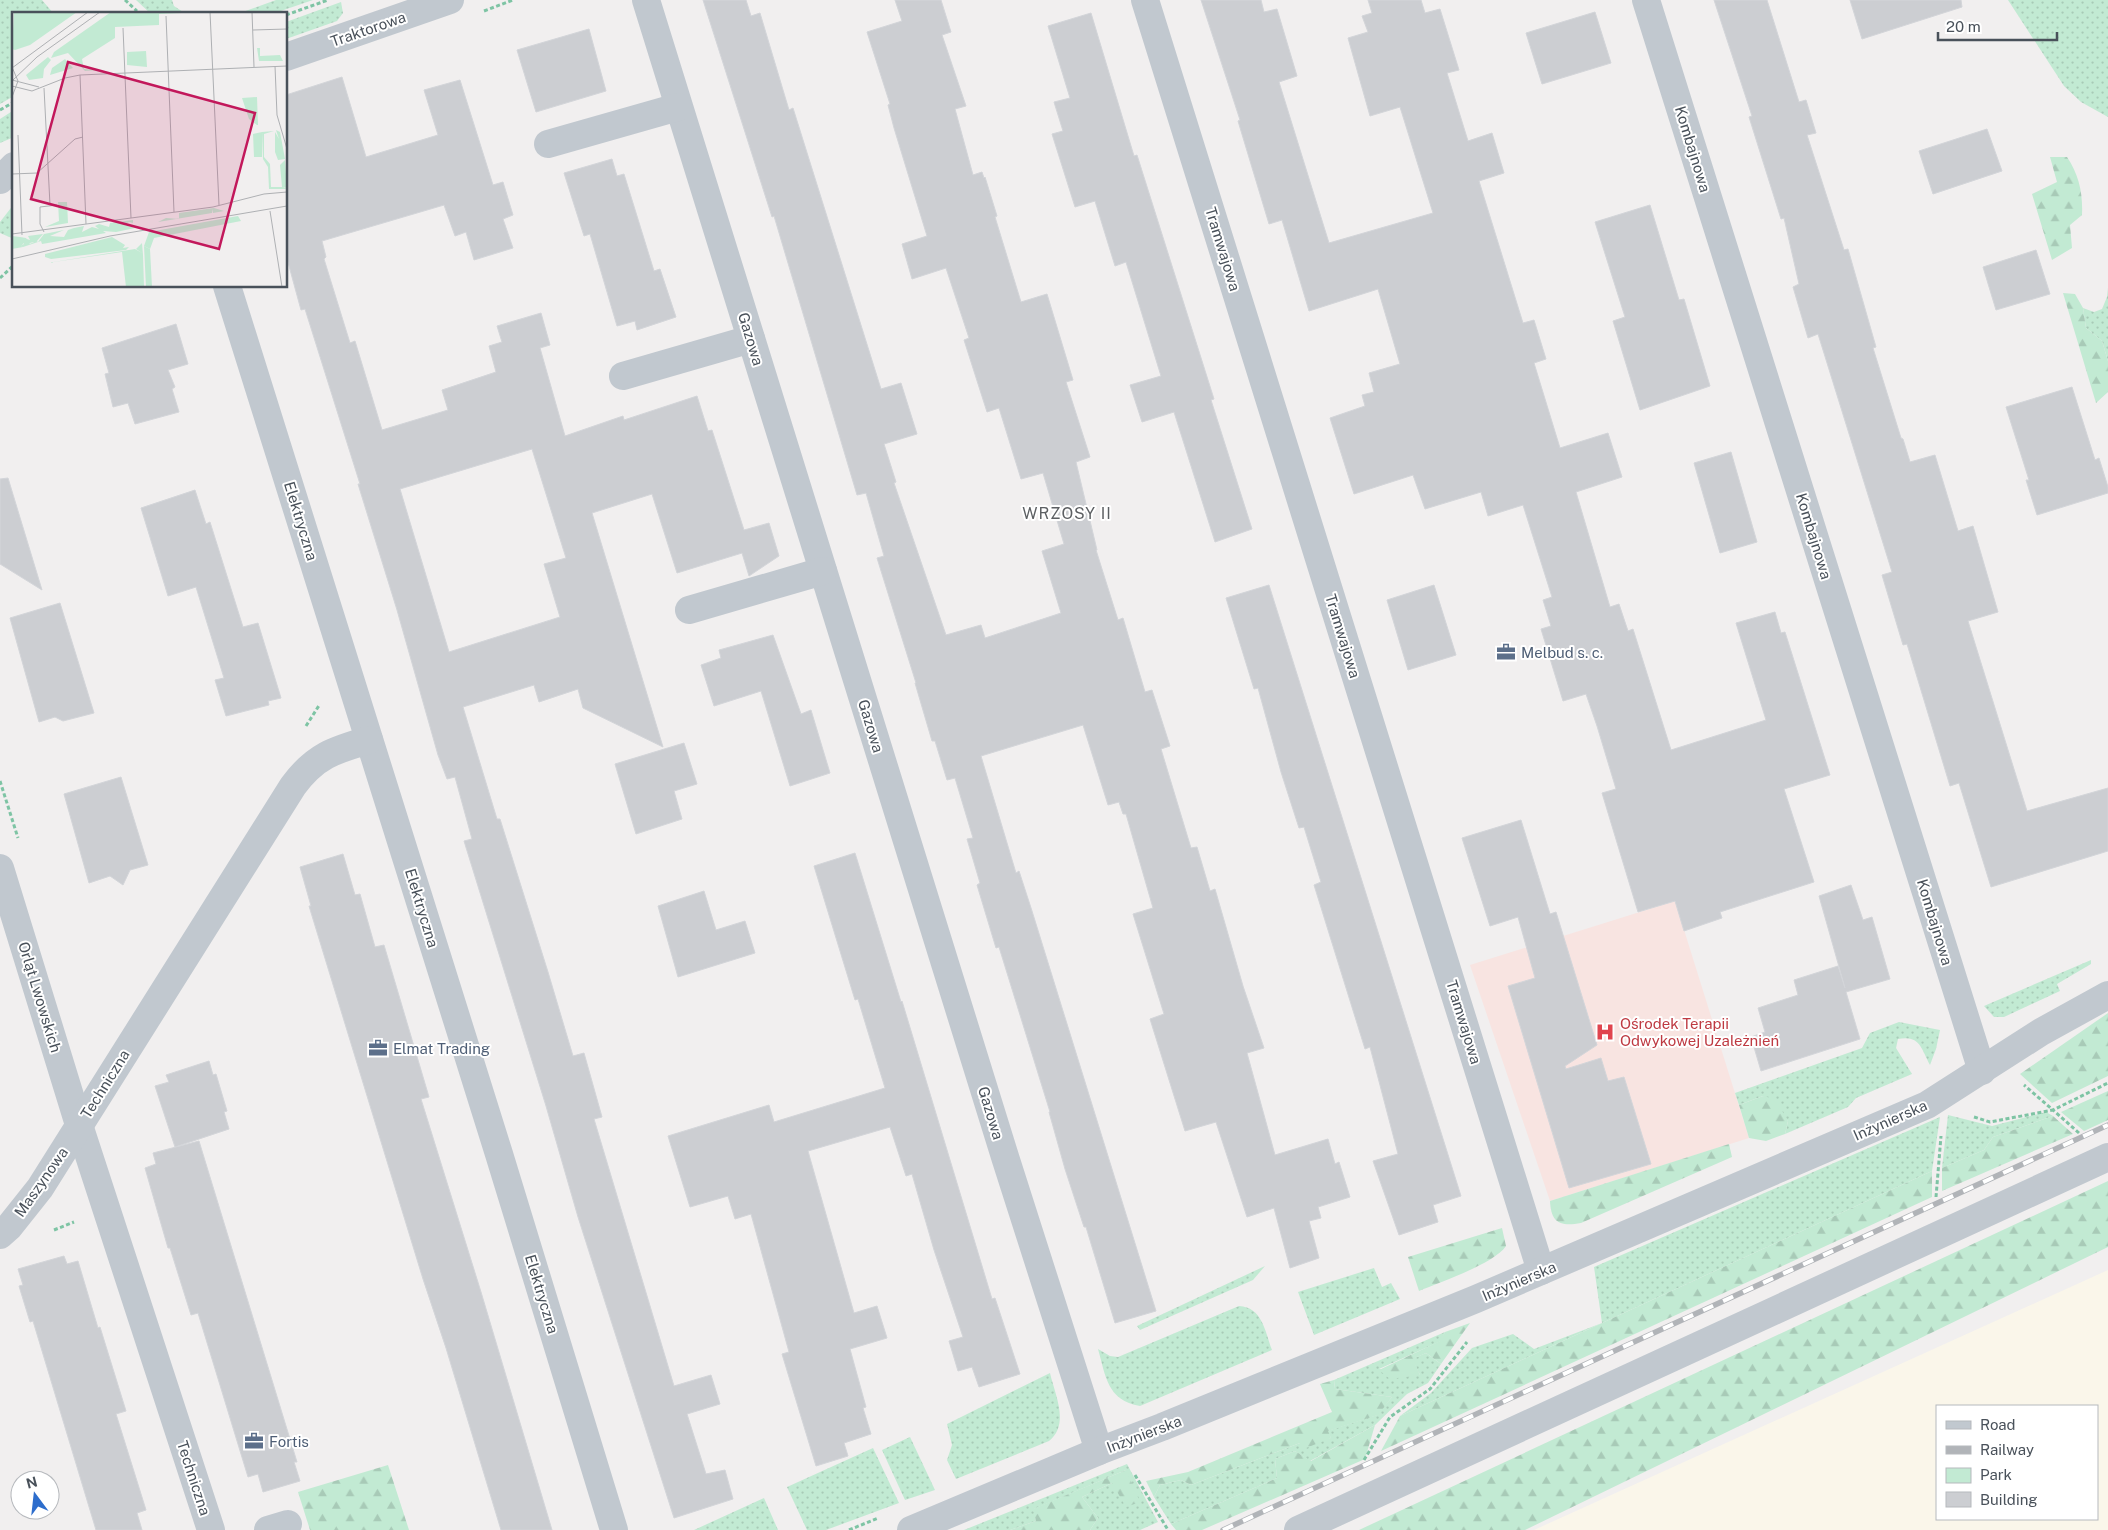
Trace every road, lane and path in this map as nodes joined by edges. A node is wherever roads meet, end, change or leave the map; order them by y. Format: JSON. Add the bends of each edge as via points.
{"nodes":[{"id":1,"x":125,"y":0,"type":"edge"},
{"id":2,"x":328,"y":0,"type":"edge"},
{"id":3,"x":450,"y":0,"type":"edge"},
{"id":4,"x":646,"y":0,"type":"edge"},
{"id":5,"x":1146,"y":0,"type":"edge"},
{"id":6,"x":1646,"y":0,"type":"edge"},
{"id":7,"x":136,"y":12,"type":"edge"},
{"id":8,"x":288,"y":14,"type":"edge"},
{"id":9,"x":288,"y":56,"type":"edge"},
{"id":10,"x":12,"y":103,"type":"edge"},
{"id":11,"x":678,"y":107,"type":"junction"},
{"id":12,"x":0,"y":110,"type":"edge"},
{"id":13,"x":548,"y":144,"type":"dead end"},
{"id":14,"x":12,"y":168,"type":"edge"},
{"id":15,"x":0,"y":180,"type":"edge"},
{"id":16,"x":12,"y":267,"type":"edge"},
{"id":17,"x":0,"y":278,"type":"edge"},
{"id":18,"x":228,"y":288,"type":"edge"},
{"id":19,"x":751,"y":338,"type":"junction"},
{"id":20,"x":623,"y":376,"type":"dead end"},
{"id":21,"x":823,"y":571,"type":"junction"},
{"id":22,"x":689,"y":610,"type":"dead end"},
{"id":23,"x":321,"y":703,"type":"dead end"},
{"id":24,"x":302,"y":732,"type":"dead end"},
{"id":25,"x":369,"y":740,"type":"junction"},
{"id":26,"x":0,"y":781,"type":"edge"},
{"id":27,"x":20,"y":846,"type":"dead end"},
{"id":28,"x":0,"y":868,"type":"edge"},
{"id":29,"x":2108,"y":995,"type":"edge"},
{"id":30,"x":1989,"y":1067,"type":"junction"},
{"id":31,"x":2108,"y":1082,"type":"edge"},
{"id":32,"x":2053,"y":1110,"type":"junction"},
{"id":33,"x":1972,"y":1116,"type":"dead end"},
{"id":34,"x":79,"y":1125,"type":"junction"},
{"id":35,"x":2108,"y":1157,"type":"edge"},
{"id":36,"x":77,"y":1221,"type":"dead end"},
{"id":37,"x":49,"y":1231,"type":"dead end"},
{"id":38,"x":0,"y":1236,"type":"edge"},
{"id":39,"x":1541,"y":1271,"type":"junction"},
{"id":40,"x":1476,"y":1299,"type":"junction"},
{"id":41,"x":1390,"y":1417,"type":"dead end"},
{"id":42,"x":1108,"y":1447,"type":"junction"},
{"id":43,"x":211,"y":1530,"type":"edge"},
{"id":44,"x":614,"y":1530,"type":"edge"},
{"id":45,"x":911,"y":1530,"type":"edge"},
{"id":46,"x":1168,"y":1530,"type":"edge"},
{"id":47,"x":1298,"y":1530,"type":"edge"}],
"edges":[{"from":1,"to":7,"type":"path"},
{"from":2,"to":8,"type":"path"},
{"from":3,"to":9,"type":"street","name":"Traktorowa"},
{"from":4,"to":11,"type":"street","name":"Gazowa"},
{"from":5,"to":39,"type":"street","name":"Tramwajowa"},
{"from":6,"to":30,"type":"street","name":"Kombajnowa"},
{"from":10,"to":12,"type":"path"},
{"from":11,"to":13,"type":"street"},
{"from":11,"to":19,"type":"street","name":"Gazowa"},
{"from":14,"to":15,"type":"street"},
{"from":16,"to":17,"type":"path"},
{"from":18,"to":25,"type":"street","name":"Elektryczna"},
{"from":19,"to":20,"type":"street"},
{"from":19,"to":21,"type":"street","name":"Gazowa"},
{"from":21,"to":22,"type":"street"},
{"from":21,"to":42,"type":"street","name":"Gazowa","via":[[1006,1160]]},
{"from":23,"to":24,"type":"path"},
{"from":25,"to":34,"type":"street","name":"Techniczna","via":[[334,750],[304,771]]},
{"from":25,"to":44,"type":"street","name":"Elektryczna"},
{"from":26,"to":27,"type":"path"},
{"from":28,"to":34,"type":"street","name":"Orląt Lwowskich"},
{"from":29,"to":30,"type":"street","name":"Inżynierska","via":[[2041,1032]]},
{"from":30,"to":32,"type":"path"},
{"from":30,"to":39,"type":"street","name":"Inżynierska","via":[[1927,1105]]},
{"from":31,"to":32,"type":"path"},
{"from":32,"to":33,"type":"path","via":[[1990,1122]]},
{"from":34,"to":38,"type":"street","name":"Maszynowa","via":[[40,1188]]},
{"from":34,"to":43,"type":"street","name":"Techniczna"},
{"from":35,"to":47,"type":"street"},
{"from":36,"to":37,"type":"path"},
{"from":39,"to":40,"type":"street","name":"Inżynierska"},
{"from":40,"to":41,"type":"path","via":[[1469,1339],[1430,1389]]},
{"from":40,"to":42,"type":"street","name":"Inżynierska"},
{"from":42,"to":45,"type":"street","name":"Inżynierska"},
{"from":42,"to":46,"type":"path"}]}
